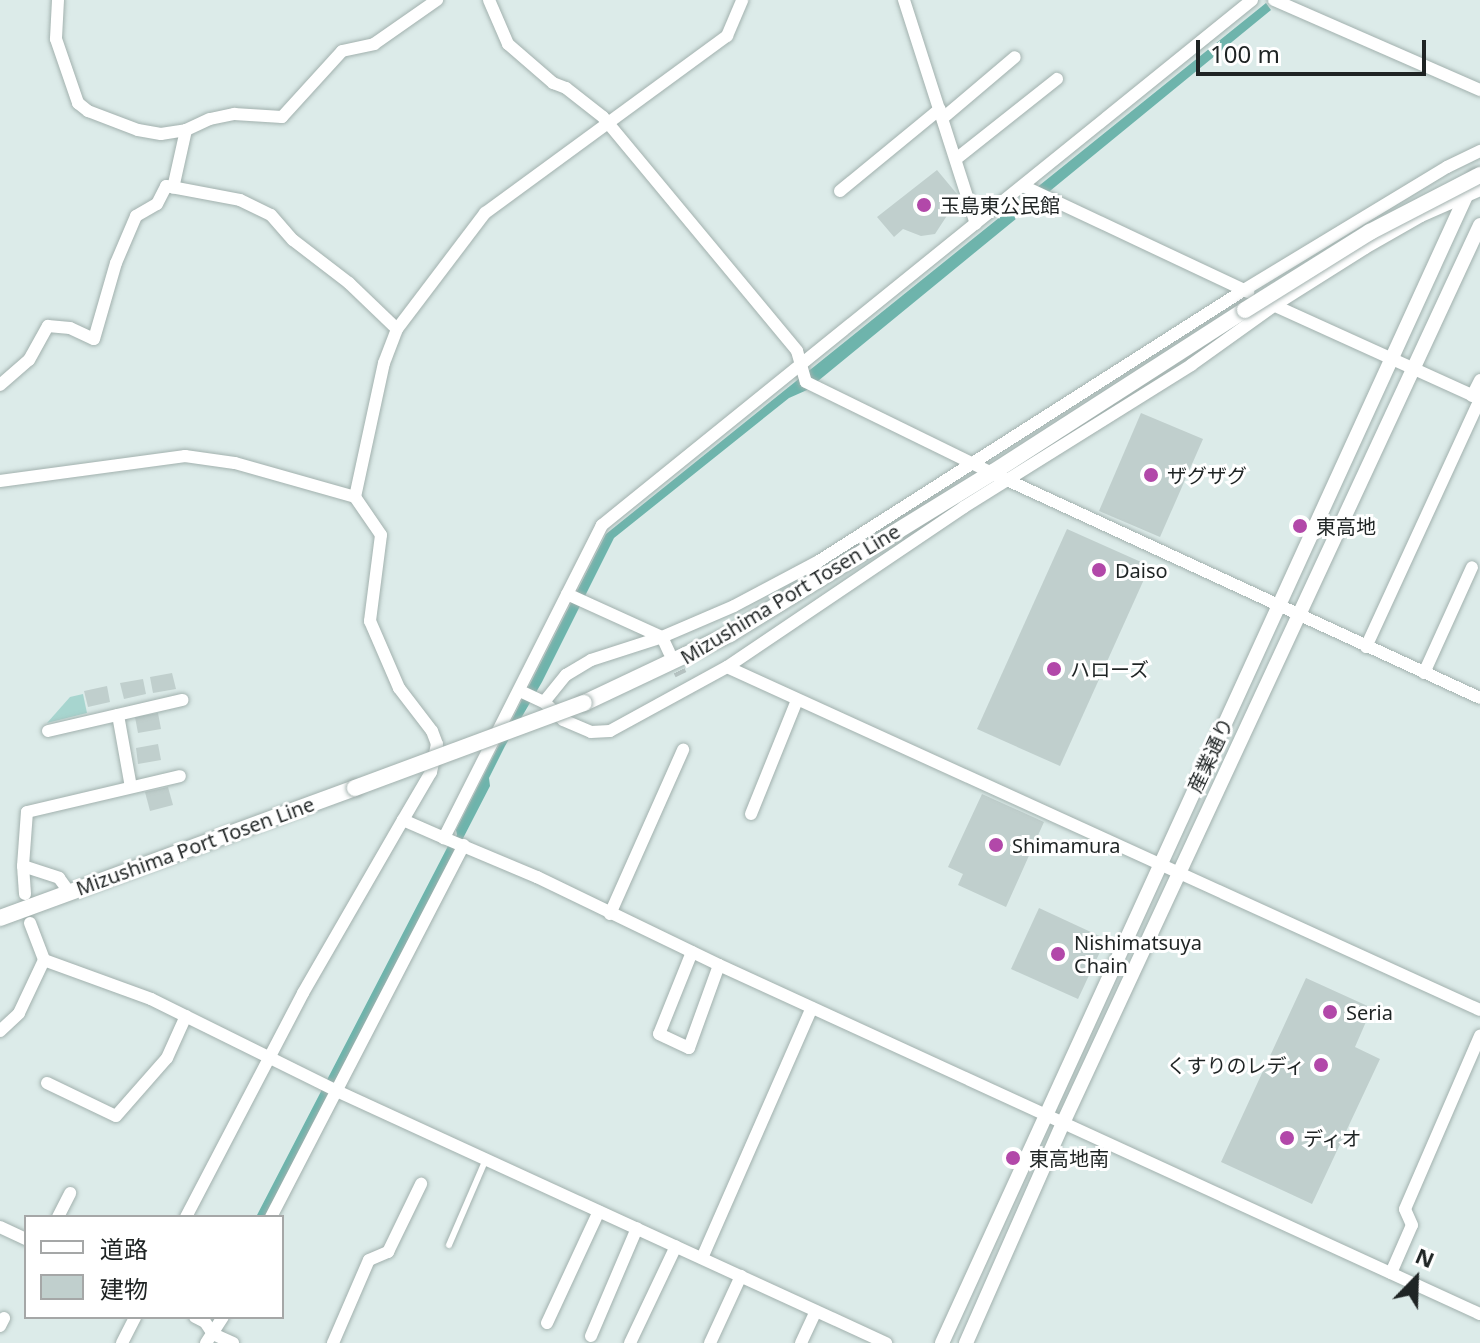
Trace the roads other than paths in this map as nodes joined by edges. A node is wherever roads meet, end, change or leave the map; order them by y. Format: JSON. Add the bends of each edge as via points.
{"nodes":[{"id":1,"x":58,"y":0,"type":"edge"},
{"id":2,"x":437,"y":0,"type":"edge"},
{"id":3,"x":489,"y":0,"type":"edge"},
{"id":4,"x":742,"y":0,"type":"edge"},
{"id":5,"x":904,"y":0,"type":"edge"},
{"id":6,"x":1252,"y":0,"type":"edge"},
{"id":7,"x":1274,"y":0,"type":"edge"},
{"id":8,"x":1015,"y":57,"type":"dead end"},
{"id":9,"x":1057,"y":79,"type":"dead end"},
{"id":10,"x":1480,"y":90,"type":"edge"},
{"id":11,"x":941,"y":114,"type":"junction"},
{"id":12,"x":607,"y":125,"type":"junction"},
{"id":13,"x":186,"y":130,"type":"junction"},
{"id":14,"x":1480,"y":151,"type":"edge"},
{"id":15,"x":956,"y":159,"type":"junction"},
{"id":16,"x":1480,"y":167,"type":"edge"},
{"id":17,"x":1480,"y":175,"type":"edge"},
{"id":18,"x":1023,"y":186,"type":"junction"},
{"id":19,"x":173,"y":188,"type":"junction"},
{"id":20,"x":1480,"y":190,"type":"edge"},
{"id":21,"x":840,"y":191,"type":"dead end"},
{"id":22,"x":1465,"y":196,"type":"junction"},
{"id":23,"x":976,"y":224,"type":"junction"},
{"id":24,"x":1480,"y":225,"type":"edge"},
{"id":25,"x":1244,"y":290,"type":"junction"},
{"id":26,"x":1275,"y":305,"type":"junction"},
{"id":27,"x":397,"y":329,"type":"junction"},
{"id":28,"x":1390,"y":357,"type":"junction"},
{"id":29,"x":801,"y":368,"type":"junction"},
{"id":30,"x":1412,"y":368,"type":"junction"},
{"id":31,"x":1480,"y":380,"type":"edge"},
{"id":32,"x":0,"y":385,"type":"edge"},
{"id":33,"x":1477,"y":398,"type":"edge"},
{"id":34,"x":972,"y":463,"type":"junction"},
{"id":35,"x":992,"y":473,"type":"junction"},
{"id":36,"x":1009,"y":480,"type":"junction"},
{"id":37,"x":0,"y":481,"type":"edge"},
{"id":38,"x":355,"y":497,"type":"junction"},
{"id":39,"x":1472,"y":567,"type":"dead end"},
{"id":40,"x":567,"y":594,"type":"junction"},
{"id":41,"x":1279,"y":606,"type":"junction"},
{"id":42,"x":1298,"y":615,"type":"junction"},
{"id":43,"x":662,"y":637,"type":"junction"},
{"id":44,"x":1366,"y":647,"type":"junction"},
{"id":45,"x":669,"y":652,"type":"tunnel mouth"},
{"id":46,"x":727,"y":667,"type":"junction"},
{"id":47,"x":1424,"y":673,"type":"junction"},
{"id":48,"x":681,"y":675,"type":"tunnel mouth"},
{"id":49,"x":689,"y":689,"type":"junction"},
{"id":50,"x":520,"y":691,"type":"junction"},
{"id":51,"x":1480,"y":698,"type":"edge"},
{"id":52,"x":182,"y":700,"type":"dead end"},
{"id":53,"x":797,"y":700,"type":"junction"},
{"id":54,"x":544,"y":702,"type":"junction"},
{"id":55,"x":118,"y":715,"type":"junction"},
{"id":56,"x":48,"y":731,"type":"dead end"},
{"id":57,"x":683,"y":750,"type":"dead end"},
{"id":58,"x":180,"y":776,"type":"dead end"},
{"id":59,"x":131,"y":787,"type":"junction"},
{"id":60,"x":751,"y":814,"type":"dead end"},
{"id":61,"x":403,"y":820,"type":"junction"},
{"id":62,"x":444,"y":838,"type":"junction"},
{"id":63,"x":464,"y":845,"type":"junction"},
{"id":64,"x":1160,"y":862,"type":"junction"},
{"id":65,"x":23,"y":866,"type":"junction"},
{"id":66,"x":1179,"y":870,"type":"junction"},
{"id":67,"x":69,"y":892,"type":"junction"},
{"id":68,"x":25,"y":894,"type":"dead end"},
{"id":69,"x":610,"y":914,"type":"junction"},
{"id":70,"x":0,"y":918,"type":"edge"},
{"id":71,"x":30,"y":923,"type":"dead end"},
{"id":72,"x":692,"y":952,"type":"junction"},
{"id":73,"x":44,"y":960,"type":"junction"},
{"id":74,"x":719,"y":965,"type":"junction"},
{"id":75,"x":812,"y":1008,"type":"junction"},
{"id":76,"x":1480,"y":1010,"type":"edge"},
{"id":77,"x":186,"y":1016,"type":"junction"},
{"id":78,"x":0,"y":1031,"type":"edge"},
{"id":79,"x":1480,"y":1036,"type":"edge"},
{"id":80,"x":270,"y":1055,"type":"junction"},
{"id":81,"x":47,"y":1083,"type":"dead end"},
{"id":82,"x":339,"y":1092,"type":"junction"},
{"id":83,"x":1046,"y":1115,"type":"junction"},
{"id":84,"x":1063,"y":1123,"type":"junction"},
{"id":85,"x":486,"y":1159,"type":"junction"},
{"id":86,"x":421,"y":1184,"type":"dead end"},
{"id":87,"x":70,"y":1193,"type":"dead end"},
{"id":88,"x":599,"y":1211,"type":"junction"},
{"id":89,"x":59,"y":1215,"type":"edge"},
{"id":90,"x":187,"y":1215,"type":"edge"},
{"id":91,"x":272,"y":1215,"type":"edge"},
{"id":92,"x":0,"y":1227,"type":"edge"},
{"id":93,"x":637,"y":1228,"type":"junction"},
{"id":94,"x":24,"y":1238,"type":"edge"},
{"id":95,"x":449,"y":1245,"type":"dead end"},
{"id":96,"x":676,"y":1246,"type":"junction"},
{"id":97,"x":702,"y":1258,"type":"junction"},
{"id":98,"x":1391,"y":1273,"type":"junction"},
{"id":99,"x":741,"y":1276,"type":"junction"},
{"id":100,"x":816,"y":1311,"type":"junction"},
{"id":101,"x":1480,"y":1314,"type":"edge"},
{"id":102,"x":134,"y":1319,"type":"edge"},
{"id":103,"x":199,"y":1319,"type":"edge"},
{"id":104,"x":222,"y":1319,"type":"edge"},
{"id":105,"x":547,"y":1323,"type":"dead end"},
{"id":106,"x":591,"y":1336,"type":"dead end"},
{"id":107,"x":210,"y":1338,"type":"edge"},
{"id":108,"x":122,"y":1343,"type":"edge"},
{"id":109,"x":233,"y":1343,"type":"edge"},
{"id":110,"x":333,"y":1343,"type":"edge"},
{"id":111,"x":630,"y":1343,"type":"edge"},
{"id":112,"x":710,"y":1343,"type":"edge"},
{"id":113,"x":801,"y":1343,"type":"edge"},
{"id":114,"x":886,"y":1343,"type":"edge"},
{"id":115,"x":942,"y":1343,"type":"edge"},
{"id":116,"x":966,"y":1343,"type":"edge"}],
"edges":[{"from":1,"to":13,"type":"street","via":[[56,39],[78,103],[138,130]]},
{"from":2,"to":13,"type":"street","via":[[374,44],[342,51],[282,117],[234,114]]},
{"from":3,"to":12,"type":"street","via":[[508,44]]},
{"from":4,"to":12,"type":"street","via":[[727,36]]},
{"from":5,"to":11,"type":"street"},
{"from":6,"to":18,"type":"street"},
{"from":7,"to":10,"type":"street"},
{"from":8,"to":11,"type":"street"},
{"from":9,"to":15,"type":"street"},
{"from":11,"to":15,"type":"street"},
{"from":11,"to":21,"type":"street"},
{"from":12,"to":27,"type":"street","via":[[485,213]]},
{"from":12,"to":29,"type":"street","via":[[797,351]]},
{"from":13,"to":19,"type":"street"},
{"from":14,"to":25,"type":"street"},
{"from":15,"to":23,"type":"street"},
{"from":16,"to":22,"type":"street","name":"産業通り"},
{"from":17,"to":35,"type":"main road","name":"Mizushima Port Tosen Line","bridge":true,"via":[[1370,232]]},
{"from":18,"to":23,"type":"street"},
{"from":18,"to":25,"type":"street"},
{"from":19,"to":27,"type":"street","via":[[240,200],[271,215]]},
{"from":19,"to":32,"type":"street","via":[[166,186],[157,204],[136,216],[94,339],[70,328],[48,326],[29,360]]},
{"from":20,"to":22,"type":"street"},
{"from":22,"to":26,"type":"street","via":[[1421,216]]},
{"from":22,"to":28,"type":"street","name":"産業通り"},
{"from":23,"to":29,"type":"street"},
{"from":24,"to":30,"type":"street","name":"産業通り"},
{"from":25,"to":26,"type":"street"},
{"from":25,"to":34,"type":"street"},
{"from":26,"to":28,"type":"street"},
{"from":26,"to":36,"type":"street"},
{"from":27,"to":38,"type":"street","via":[[384,363]]},
{"from":28,"to":30,"type":"street"},
{"from":28,"to":41,"type":"street","name":"産業通り"},
{"from":29,"to":34,"type":"street","via":[[806,382]]},
{"from":29,"to":40,"type":"street","via":[[602,525]]},
{"from":30,"to":33,"type":"street"},
{"from":30,"to":42,"type":"street","name":"産業通り"},
{"from":31,"to":33,"type":"street"},
{"from":33,"to":44,"type":"street"},
{"from":34,"to":35,"type":"street"},
{"from":34,"to":43,"type":"street","via":[[819,561]]},
{"from":35,"to":36,"type":"street"},
{"from":35,"to":67,"type":"main road","name":"Mizushima Port Tosen Line","bridge":true,"via":[[730,634],[584,703]]},
{"from":36,"to":41,"type":"street"},
{"from":36,"to":46,"type":"street"},
{"from":37,"to":38,"type":"street","via":[[185,456],[235,463]]},
{"from":38,"to":61,"type":"street","via":[[381,535],[370,621],[399,688],[437,744],[431,772]]},
{"from":39,"to":47,"type":"street"},
{"from":40,"to":43,"type":"street"},
{"from":40,"to":50,"type":"street"},
{"from":41,"to":42,"type":"street"},
{"from":41,"to":64,"type":"street","name":"産業通り"},
{"from":42,"to":44,"type":"street"},
{"from":42,"to":66,"type":"street","name":"産業通り"},
{"from":43,"to":45,"type":"street"},
{"from":43,"to":54,"type":"street","via":[[578,667]]},
{"from":44,"to":47,"type":"street"},
{"from":46,"to":49,"type":"street"},
{"from":46,"to":53,"type":"street"},
{"from":47,"to":51,"type":"street"},
{"from":48,"to":49,"type":"street"},
{"from":49,"to":54,"type":"street","via":[[610,731],[591,732],[563,720]]},
{"from":50,"to":54,"type":"street"},
{"from":50,"to":62,"type":"street"},
{"from":52,"to":55,"type":"street"},
{"from":53,"to":60,"type":"street"},
{"from":53,"to":64,"type":"street"},
{"from":55,"to":56,"type":"street"},
{"from":55,"to":59,"type":"street"},
{"from":57,"to":69,"type":"street"},
{"from":58,"to":59,"type":"street"},
{"from":59,"to":65,"type":"street","via":[[27,812]]},
{"from":61,"to":62,"type":"street"},
{"from":61,"to":80,"type":"street"},
{"from":62,"to":63,"type":"street"},
{"from":63,"to":69,"type":"street"},
{"from":63,"to":82,"type":"street"},
{"from":64,"to":66,"type":"street"},
{"from":64,"to":83,"type":"street","name":"産業通り"},
{"from":65,"to":67,"type":"street","via":[[59,878]]},
{"from":65,"to":68,"type":"street"},
{"from":66,"to":76,"type":"street"},
{"from":66,"to":84,"type":"street","name":"産業通り"},
{"from":67,"to":70,"type":"main road","name":"Mizushima Port Tosen Line"},
{"from":69,"to":72,"type":"street"},
{"from":71,"to":73,"type":"street"},
{"from":72,"to":74,"type":"street"},
{"from":72,"to":74,"type":"street","via":[[659,1034],[689,1048]]},
{"from":73,"to":77,"type":"street"},
{"from":73,"to":78,"type":"street","via":[[19,1013]]},
{"from":74,"to":75,"type":"street"},
{"from":75,"to":83,"type":"street"},
{"from":75,"to":97,"type":"street"},
{"from":77,"to":80,"type":"street"},
{"from":77,"to":81,"type":"street","via":[[167,1058],[116,1116]]},
{"from":79,"to":98,"type":"street","via":[[1405,1209],[1412,1225]]},
{"from":80,"to":82,"type":"street"},
{"from":80,"to":90,"type":"street"},
{"from":82,"to":85,"type":"street"},
{"from":82,"to":91,"type":"street"},
{"from":83,"to":84,"type":"street"},
{"from":83,"to":115,"type":"street","name":"産業通り"},
{"from":84,"to":98,"type":"street"},
{"from":84,"to":116,"type":"street","name":"産業通り"},
{"from":85,"to":88,"type":"street"},
{"from":85,"to":95,"type":"lane"},
{"from":86,"to":110,"type":"street","via":[[388,1252],[369,1260]]},
{"from":87,"to":89,"type":"street"},
{"from":88,"to":93,"type":"street"},
{"from":88,"to":105,"type":"street"},
{"from":92,"to":94,"type":"street"},
{"from":93,"to":96,"type":"street"},
{"from":93,"to":106,"type":"street"},
{"from":96,"to":97,"type":"street"},
{"from":96,"to":111,"type":"street"},
{"from":97,"to":99,"type":"street"},
{"from":98,"to":101,"type":"street"},
{"from":99,"to":100,"type":"street"},
{"from":99,"to":112,"type":"street"},
{"from":100,"to":113,"type":"street"},
{"from":100,"to":114,"type":"street"},
{"from":102,"to":108,"type":"street"},
{"from":103,"to":107,"type":"street"},
{"from":104,"to":107,"type":"street"},
{"from":107,"to":109,"type":"street"}]}
